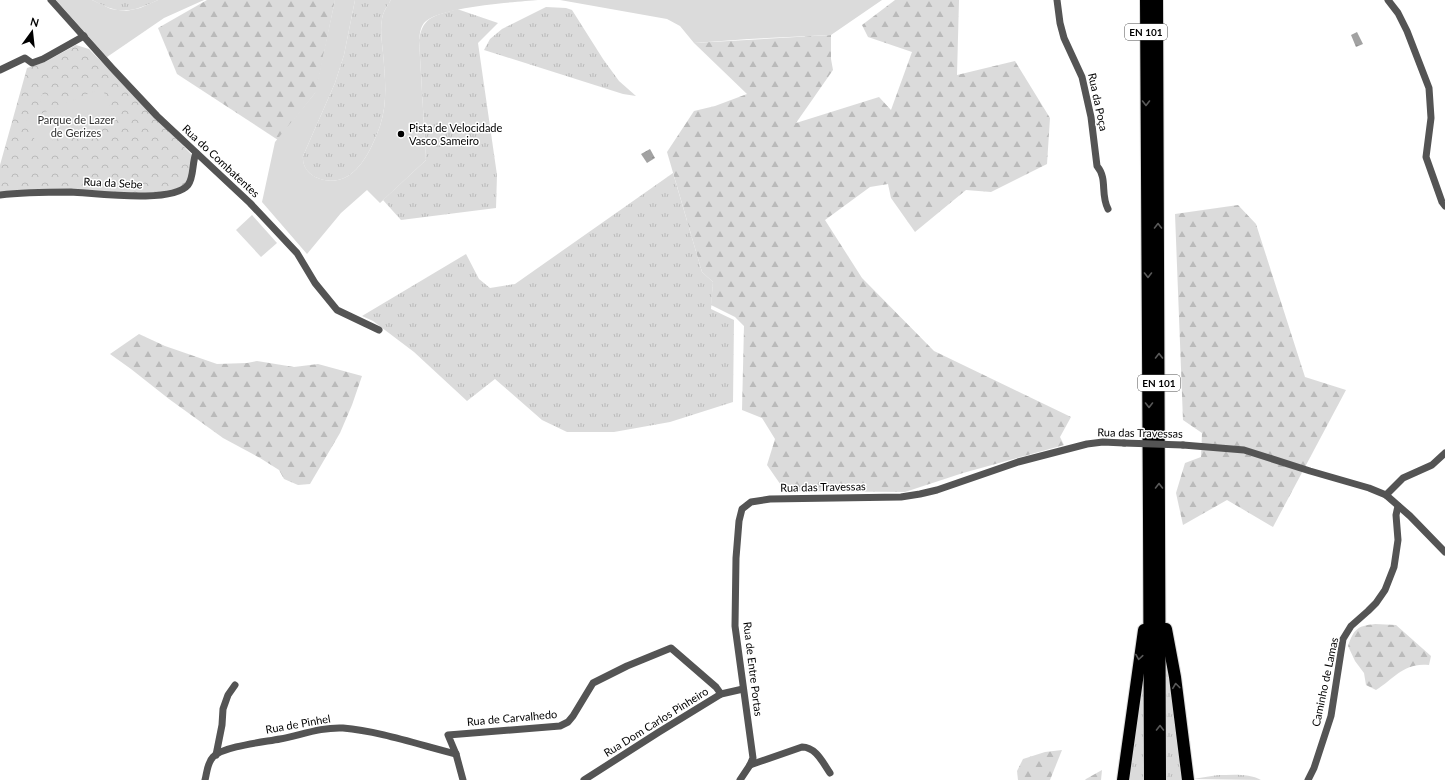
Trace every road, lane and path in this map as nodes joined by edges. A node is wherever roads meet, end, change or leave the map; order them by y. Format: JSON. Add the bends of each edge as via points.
{"nodes":[{"id":1,"x":51,"y":0,"type":"edge"},
{"id":2,"x":1057,"y":0,"type":"edge"},
{"id":3,"x":1146,"y":0,"type":"edge"},
{"id":4,"x":1157,"y":0,"type":"edge"},
{"id":5,"x":1388,"y":0,"type":"edge"},
{"id":6,"x":84,"y":36,"type":"junction"},
{"id":7,"x":0,"y":70,"type":"edge"},
{"id":8,"x":196,"y":153,"type":"junction"},
{"id":9,"x":0,"y":195,"type":"edge"},
{"id":10,"x":1445,"y":206,"type":"edge"},
{"id":11,"x":1108,"y":209,"type":"dead end"},
{"id":12,"x":378,"y":330,"type":"dead end"},
{"id":13,"x":1445,"y":453,"type":"edge"},
{"id":14,"x":1386,"y":495,"type":"junction"},
{"id":15,"x":1160,"y":505,"type":"junction"},
{"id":16,"x":1398,"y":506,"type":"junction"},
{"id":17,"x":742,"y":509,"type":"joint"},
{"id":18,"x":1150,"y":521,"type":"junction"},
{"id":19,"x":1445,"y":552,"type":"edge"},
{"id":20,"x":235,"y":685,"type":"dead end"},
{"id":21,"x":743,"y":689,"type":"junction"},
{"id":22,"x":721,"y":694,"type":"junction"},
{"id":23,"x":456,"y":754,"type":"junction"},
{"id":24,"x":216,"y":755,"type":"junction"},
{"id":25,"x":750,"y":765,"type":"junction"},
{"id":26,"x":830,"y":773,"type":"dead end"},
{"id":27,"x":205,"y":780,"type":"edge"},
{"id":28,"x":463,"y":780,"type":"edge"},
{"id":29,"x":584,"y":780,"type":"edge"},
{"id":30,"x":740,"y":780,"type":"edge"},
{"id":31,"x":1123,"y":780,"type":"edge"},
{"id":32,"x":1150,"y":780,"type":"edge"},
{"id":33,"x":1160,"y":780,"type":"edge"},
{"id":34,"x":1188,"y":780,"type":"edge"},
{"id":35,"x":1308,"y":780,"type":"edge"}],
"edges":[{"from":1,"to":6,"type":"street","name":"Rua do Combatentes"},
{"from":2,"to":11,"type":"street","name":"Rua da Poça","via":[[1064,38],[1082,77],[1091,117],[1097,166],[1102,172],[1104,202]]},
{"from":3,"to":18,"type":"highway","number":"EN 101","one_way":true},
{"from":15,"to":4,"type":"highway","number":"EN 101","one_way":true},
{"from":5,"to":10,"type":"street","via":[[1407,31],[1429,88],[1431,118],[1426,157]]},
{"from":6,"to":7,"type":"street","via":[[43,59],[32,63],[25,58]]},
{"from":6,"to":8,"type":"street","name":"Rua do Combatentes","via":[[157,116]]},
{"from":8,"to":9,"type":"street","name":"Rua da Sebe","via":[[189,184],[180,192],[146,196],[69,192]]},
{"from":8,"to":12,"type":"street","name":"Rua do Combatentes","via":[[250,203],[297,253],[315,283],[337,310]]},
{"from":13,"to":14,"type":"street","via":[[1432,465],[1403,478]]},
{"from":14,"to":16,"type":"street","name":"Rua das Travessas"},
{"from":14,"to":17,"type":"street","name":"Rua das Travessas","bridge":true,"via":[[1244,450],[1104,442],[1034,458],[920,494],[901,497],[770,499],[751,502]]},
{"from":33,"to":15,"type":"highway","number":"EN 101","one_way":true},
{"from":34,"to":15,"type":"highway","one_way":true,"via":[[1175,677],[1166,633],[1164,522]]},
{"from":16,"to":19,"type":"street","name":"Rua das Travessas"},
{"from":16,"to":35,"type":"street","name":"Caminho de Lamas","via":[[1398,540],[1394,567],[1385,590],[1376,603],[1351,626],[1344,639],[1331,716]]},
{"from":17,"to":21,"type":"street","name":"Rua de Entre Portas","via":[[736,558],[735,626]]},
{"from":18,"to":31,"type":"highway","one_way":true,"via":[[1145,535],[1144,629]]},
{"from":18,"to":32,"type":"highway","number":"EN 101"},
{"from":20,"to":24,"type":"street","via":[[222,709],[222,726]]},
{"from":21,"to":22,"type":"street","name":"Rua Dom Carlos Pinheiro"},
{"from":21,"to":25,"type":"street","name":"Rua de Entre Portas","via":[[752,747],[753,758]]},
{"from":22,"to":23,"type":"street","name":"Rua de Carvalhedo","via":[[671,648],[593,682],[573,716],[560,726],[448,735]]},
{"from":22,"to":29,"type":"street","name":"Rua Dom Carlos Pinheiro"},
{"from":23,"to":24,"type":"street","name":"Rua de Pinhel","via":[[341,728],[323,729],[245,745]]},
{"from":23,"to":28,"type":"street"},
{"from":24,"to":27,"type":"street","via":[[208,765]]},
{"from":25,"to":26,"type":"street","via":[[808,747]]},
{"from":25,"to":30,"type":"street","name":"Rua de Entre Portas"}]}
